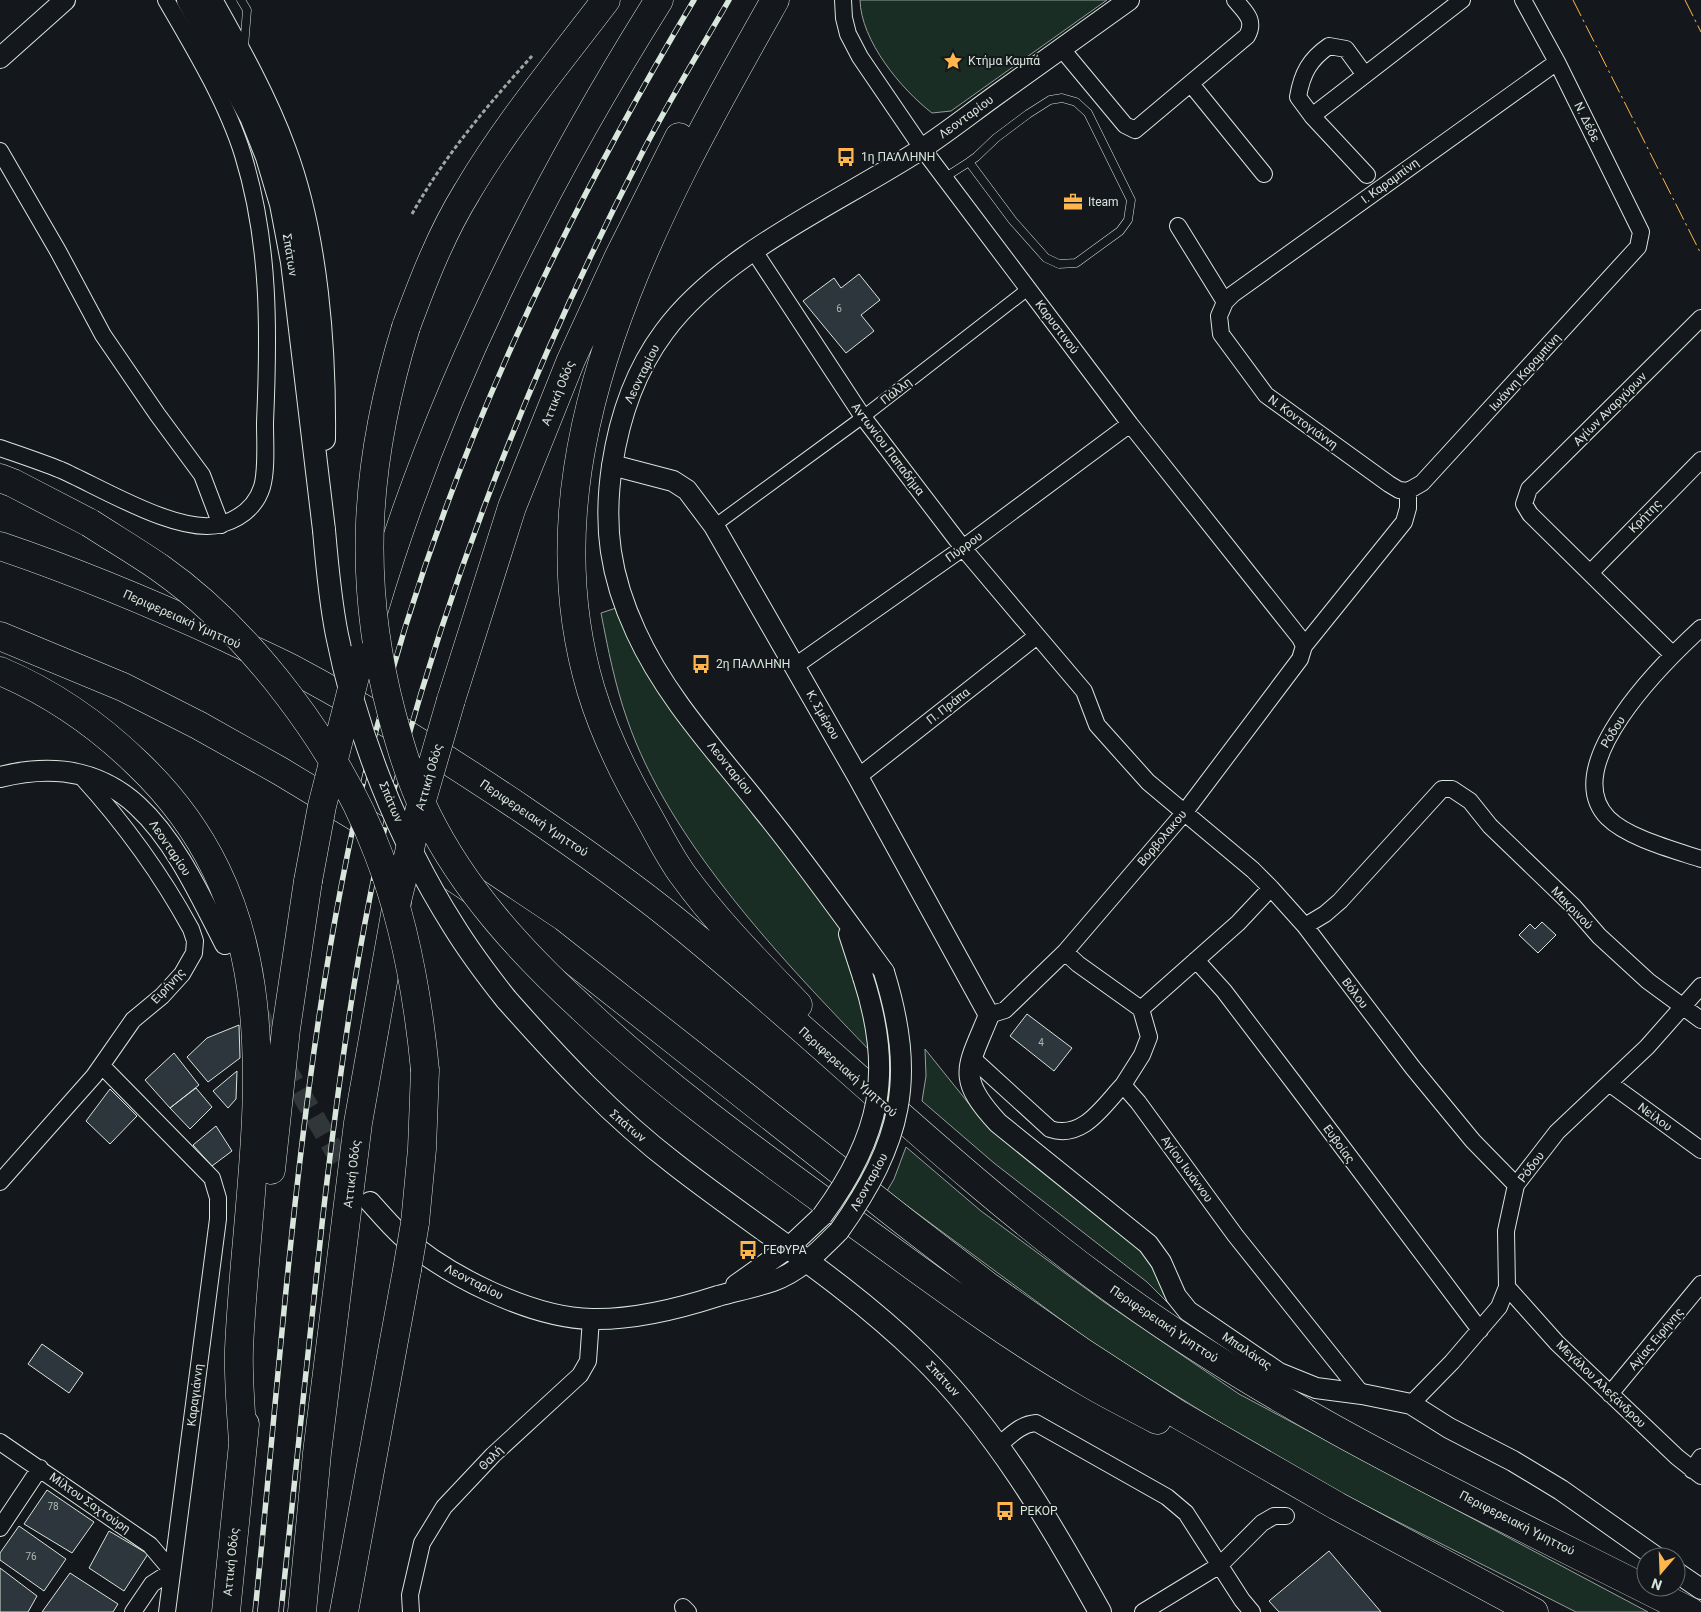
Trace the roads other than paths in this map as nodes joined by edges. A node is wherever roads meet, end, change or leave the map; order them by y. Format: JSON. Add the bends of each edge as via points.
{"nodes":[{"id":1,"x":65,"y":0,"type":"edge"},
{"id":2,"x":166,"y":0,"type":"edge"},
{"id":3,"x":188,"y":0,"type":"edge"},
{"id":4,"x":211,"y":0,"type":"edge"},
{"id":5,"x":241,"y":0,"type":"edge"},
{"id":6,"x":606,"y":0,"type":"edge"},
{"id":7,"x":659,"y":0,"type":"edge"},
{"id":8,"x":757,"y":0,"type":"edge"},
{"id":9,"x":775,"y":0,"type":"edge"},
{"id":10,"x":843,"y":0,"type":"edge"},
{"id":11,"x":1129,"y":0,"type":"edge"},
{"id":12,"x":1235,"y":0,"type":"edge"},
{"id":13,"x":1462,"y":0,"type":"edge"},
{"id":14,"x":1523,"y":0,"type":"edge"},
{"id":15,"x":1061,"y":48,"type":"junction"},
{"id":16,"x":0,"y":58,"type":"edge"},
{"id":17,"x":242,"y":58,"type":"junction"},
{"id":18,"x":1557,"y":62,"type":"junction"},
{"id":19,"x":1365,"y":74,"type":"junction"},
{"id":20,"x":1191,"y":84,"type":"junction"},
{"id":21,"x":1312,"y":116,"type":"junction"},
{"id":22,"x":922,"y":148,"type":"junction"},
{"id":23,"x":0,"y":151,"type":"edge"},
{"id":24,"x":969,"y":162,"type":"junction"},
{"id":25,"x":1264,"y":174,"type":"dead end"},
{"id":26,"x":1367,"y":175,"type":"dead end"},
{"id":27,"x":944,"y":178,"type":"junction"},
{"id":28,"x":1178,"y":226,"type":"dead end"},
{"id":29,"x":1638,"y":248,"type":"joint"},
{"id":30,"x":754,"y":251,"type":"junction"},
{"id":31,"x":1028,"y":289,"type":"junction"},
{"id":32,"x":1225,"y":302,"type":"junction"},
{"id":33,"x":1701,"y":318,"type":"edge"},
{"id":34,"x":863,"y":417,"type":"junction"},
{"id":35,"x":1130,"y":424,"type":"junction"},
{"id":36,"x":0,"y":448,"type":"edge"},
{"id":37,"x":1701,"y":460,"type":"edge"},
{"id":38,"x":612,"y":465,"type":"junction"},
{"id":39,"x":0,"y":478,"type":"edge"},
{"id":40,"x":1408,"y":491,"type":"junction"},
{"id":41,"x":221,"y":524,"type":"junction"},
{"id":42,"x":714,"y":526,"type":"junction"},
{"id":43,"x":324,"y":530,"type":"junction"},
{"id":44,"x":0,"y":546,"type":"edge"},
{"id":45,"x":963,"y":548,"type":"junction"},
{"id":46,"x":1590,"y":573,"type":"junction"},
{"id":47,"x":1701,"y":628,"type":"edge"},
{"id":48,"x":0,"y":636,"type":"edge"},
{"id":49,"x":1037,"y":636,"type":"junction"},
{"id":50,"x":1302,"y":642,"type":"junction"},
{"id":51,"x":1672,"y":654,"type":"junction"},
{"id":52,"x":795,"y":666,"type":"junction"},
{"id":53,"x":0,"y":671,"type":"edge"},
{"id":54,"x":79,"y":774,"type":"junction"},
{"id":55,"x":0,"y":777,"type":"edge"},
{"id":56,"x":858,"y":777,"type":"junction"},
{"id":57,"x":1184,"y":812,"type":"junction"},
{"id":58,"x":1701,"y":859,"type":"edge"},
{"id":59,"x":1271,"y":888,"type":"junction"},
{"id":60,"x":842,"y":915,"type":"junction"},
{"id":61,"x":1306,"y":926,"type":"junction"},
{"id":62,"x":225,"y":944,"type":"dead end"},
{"id":63,"x":1065,"y":952,"type":"junction"},
{"id":64,"x":1196,"y":960,"type":"junction"},
{"id":65,"x":1701,"y":986,"type":"edge"},
{"id":66,"x":1683,"y":1007,"type":"junction"},
{"id":67,"x":1141,"y":1010,"type":"junction"},
{"id":68,"x":989,"y":1015,"type":"junction"},
{"id":69,"x":1701,"y":1020,"type":"edge"},
{"id":70,"x":972,"y":1058,"type":"junction"},
{"id":71,"x":102,"y":1066,"type":"junction"},
{"id":72,"x":1609,"y":1083,"type":"junction"},
{"id":73,"x":1123,"y":1085,"type":"junction"},
{"id":74,"x":1701,"y":1150,"type":"edge"},
{"id":75,"x":0,"y":1182,"type":"edge"},
{"id":76,"x":1516,"y":1185,"type":"junction"},
{"id":77,"x":370,"y":1202,"type":"dead end"},
{"id":78,"x":1050,"y":1243,"type":"junction"},
{"id":79,"x":788,"y":1248,"type":"junction"},
{"id":80,"x":806,"y":1262,"type":"junction"},
{"id":81,"x":1701,"y":1284,"type":"edge"},
{"id":82,"x":1507,"y":1287,"type":"junction"},
{"id":83,"x":718,"y":1296,"type":"junction"},
{"id":84,"x":591,"y":1319,"type":"junction"},
{"id":85,"x":1480,"y":1330,"type":"junction"},
{"id":86,"x":1362,"y":1394,"type":"junction"},
{"id":87,"x":1610,"y":1394,"type":"junction"},
{"id":88,"x":1411,"y":1404,"type":"junction"},
{"id":89,"x":0,"y":1442,"type":"edge"},
{"id":90,"x":243,"y":1442,"type":"junction"},
{"id":91,"x":999,"y":1445,"type":"junction"},
{"id":92,"x":40,"y":1468,"type":"junction"},
{"id":93,"x":1698,"y":1468,"type":"edge"},
{"id":94,"x":1337,"y":1506,"type":"junction"},
{"id":95,"x":1286,"y":1516,"type":"dead end"},
{"id":96,"x":0,"y":1528,"type":"edge"},
{"id":97,"x":1642,"y":1547,"type":"edge"},
{"id":98,"x":1220,"y":1565,"type":"junction"},
{"id":99,"x":172,"y":1572,"type":"junction"},
{"id":100,"x":1686,"y":1579,"type":"edge"},
{"id":101,"x":1701,"y":1589,"type":"edge"},
{"id":102,"x":133,"y":1612,"type":"edge"},
{"id":103,"x":167,"y":1612,"type":"edge"},
{"id":104,"x":226,"y":1612,"type":"edge"},
{"id":105,"x":302,"y":1612,"type":"edge"},
{"id":106,"x":344,"y":1612,"type":"edge"},
{"id":107,"x":411,"y":1612,"type":"edge"},
{"id":108,"x":1100,"y":1612,"type":"edge"},
{"id":109,"x":1143,"y":1612,"type":"edge"},
{"id":110,"x":1252,"y":1612,"type":"edge"},
{"id":111,"x":1534,"y":1612,"type":"edge"},
{"id":112,"x":1692,"y":1612,"type":"edge"}],
"edges":[{"from":1,"to":16,"type":"street"},
{"from":2,"to":41,"type":"street","via":[[228,116],[242,153],[260,231],[267,284],[269,347],[263,486],[251,508]]},
{"from":3,"to":43,"type":"main road","name":"Σπάτων","via":[[251,118],[281,204],[292,262]]},
{"from":4,"to":17,"type":"main road","name":"Σπάτων"},
{"from":5,"to":17,"type":"lane","via":[[248,10]]},
{"from":6,"to":94,"type":"highway","bridge":true,"via":[[520,112],[466,193],[443,236],[406,327],[382,415],[369,520],[371,603],[386,692],[412,780],[426,814],[458,869],[499,924],[537,966],[617,1041],[717,1123],[1033,1349],[1090,1385],[1295,1493]]},
{"from":7,"to":90,"type":"highway","name":"Αττική Οδός","bridge":true,"via":[[551,185],[482,324],[417,481],[386,568],[360,657],[322,806],[286,1029]]},
{"from":8,"to":105,"type":"highway","name":"Αττική Οδός","bridge":true,"via":[[672,152],[571,360],[512,507],[422,800],[397,901],[358,1123],[317,1453]]},
{"from":9,"to":78,"type":"highway","via":[[652,235],[595,386],[580,452],[572,512],[572,575],[579,633],[591,689],[612,747],[634,790],[681,873],[726,931],[848,1054],[924,1118]]},
{"from":10,"to":22,"type":"street","name":"Καρυστινού","via":[[846,26],[860,57]]},
{"from":11,"to":15,"type":"street","name":"Λεονταρίου"},
{"from":12,"to":20,"type":"street","via":[[1252,21],[1252,28],[1247,36]]},
{"from":13,"to":19,"type":"street"},
{"from":14,"to":18,"type":"street","name":"Ν. Δέδε"},
{"from":15,"to":20,"type":"street","via":[[1125,125],[1135,130]]},
{"from":15,"to":22,"type":"street","name":"Λεονταρίου"},
{"from":17,"to":43,"type":"main road","name":"Σπάτων","via":[[286,150],[312,259],[325,380]]},
{"from":18,"to":29,"type":"street","name":"Ν. Δέδε","via":[[1641,232]]},
{"from":18,"to":32,"type":"street","name":"Ι. Καραμπίνη"},
{"from":19,"to":21,"type":"street"},
{"from":19,"to":21,"type":"street","via":[[1346,49],[1329,46],[1313,57],[1298,97]]},
{"from":20,"to":25,"type":"street"},
{"from":21,"to":26,"type":"street"},
{"from":22,"to":27,"type":"street","name":"Καρυστινού"},
{"from":22,"to":30,"type":"street","name":"Λεονταρίου"},
{"from":23,"to":41,"type":"street","via":[[103,336],[202,475]]},
{"from":24,"to":24,"type":"lane","via":[[1002,133],[1050,100],[1062,98],[1076,102],[1088,113],[1131,200],[1128,220],[1120,231],[1076,263],[1059,264],[1046,258],[1013,221]]},
{"from":24,"to":27,"type":"lane"},
{"from":27,"to":31,"type":"street","name":"Καρυστινού"},
{"from":28,"to":32,"type":"street"},
{"from":29,"to":40,"type":"street","name":"Ιωάννη Καραμπίνη","via":[[1422,483]]},
{"from":30,"to":34,"type":"street","name":"Αντωνίου Παπαδήμα"},
{"from":30,"to":38,"type":"street","name":"Λεονταρίου","via":[[706,287],[662,334],[628,401],[617,434]]},
{"from":31,"to":34,"type":"street","name":"Πάλλη"},
{"from":31,"to":35,"type":"street","name":"Καρυστινού"},
{"from":32,"to":40,"type":"street","name":"Ν. Koντογιάννη","via":[[1218,320],[1221,334],[1266,395],[1389,484]]},
{"from":33,"to":46,"type":"street","name":"Αγίων Αναργύρων","via":[[1529,489],[1524,504],[1530,514]]},
{"from":34,"to":42,"type":"street","name":"Πάλλη"},
{"from":34,"to":45,"type":"street","name":"Αντωνίου Παπαδήμα"},
{"from":35,"to":45,"type":"street","name":"Πύρρου"},
{"from":35,"to":50,"type":"street","name":"Καρυστινού"},
{"from":36,"to":41,"type":"street","via":[[60,470],[170,519],[197,526]]},
{"from":37,"to":46,"type":"street","name":"Κρήτης"},
{"from":38,"to":42,"type":"street","name":"Κ. Σμέρου","via":[[673,481],[687,490]]},
{"from":38,"to":60,"type":"street","name":"Λεονταρίου","via":[[607,529],[612,567],[636,632],[657,672],[685,711],[802,858]]},
{"from":39,"to":106,"type":"highway","bridge":true,"via":[[90,523],[161,569],[213,613],[262,662],[303,716],[346,784],[378,852],[403,933],[419,1010],[425,1070],[422,1149],[415,1223]]},
{"from":40,"to":50,"type":"street","name":"Βορβολακου","via":[[1404,522]]},
{"from":42,"to":52,"type":"street","name":"Κ. Σμέρου"},
{"from":43,"to":79,"type":"main road","name":"Σπάτων","bridge":true,"via":[[336,634],[375,765],[428,882],[453,925],[506,999],[602,1104],[676,1165]]},
{"from":44,"to":78,"type":"highway","name":"Περιφερειακή Υμηττού","via":[[155,605],[294,669],[459,766],[604,866],[678,922],[914,1130]]},
{"from":45,"to":49,"type":"street","name":"Αντωνίου Παπαδήμα"},
{"from":45,"to":52,"type":"street","name":"Πύρρου"},
{"from":46,"to":51,"type":"street"},
{"from":47,"to":51,"type":"street","name":"Ρόδου"},
{"from":48,"to":94,"type":"highway","via":[[115,684],[198,725],[429,861],[546,940],[990,1287],[1179,1416]]},
{"from":49,"to":56,"type":"street","name":"Π. Πράπα"},
{"from":49,"to":57,"type":"street","name":"Αντωνίου Παπαδήμα","via":[[1088,697],[1097,725],[1148,782]]},
{"from":50,"to":57,"type":"street","name":"Βορβολακου","via":[[1300,659]]},
{"from":51,"to":58,"type":"street","name":"Ρόδου","via":[[1610,734],[1597,763],[1593,790],[1608,818],[1624,830]]},
{"from":52,"to":56,"type":"street","name":"Κ. Σμέρου"},
{"from":53,"to":90,"type":"highway","via":[[42,691],[86,719],[117,743],[157,782],[198,837],[220,880],[238,927],[253,989],[258,1059],[239,1351]]},
{"from":54,"to":55,"type":"street","name":"Λεονταρίου","via":[[40,771]]},
{"from":54,"to":62,"type":"street","name":"Λεονταρίου","via":[[117,790],[151,818],[180,858]]},
{"from":54,"to":71,"type":"street","name":"Ειρήνης","via":[[134,839],[185,919],[195,941],[189,964],[162,996],[133,1020]]},
{"from":56,"to":68,"type":"street","name":"Κ. Σμέρου"},
{"from":57,"to":59,"type":"street","name":"Βόλου"},
{"from":57,"to":63,"type":"street","name":"Βορβολακου"},
{"from":59,"to":61,"type":"street","name":"Βόλου"},
{"from":59,"to":64,"type":"street"},
{"from":60,"to":79,"type":"street","name":"Λεονταρίου","bridge":true,"via":[[875,1012],[879,1044],[878,1091],[870,1132],[852,1173],[822,1216]]},
{"from":60,"to":80,"type":"street","name":"Λεονταρίου","bridge":true,"via":[[884,972],[896,1011],[901,1046],[898,1105],[881,1162],[857,1205],[839,1232]]},
{"from":61,"to":66,"type":"street","name":"Μακρινού","via":[[1340,902],[1442,789],[1452,789],[1470,801],[1490,826],[1599,936],[1648,981]]},
{"from":61,"to":76,"type":"street","name":"Βόλου","via":[[1413,1068],[1473,1141]]},
{"from":63,"to":67,"type":"street"},
{"from":63,"to":68,"type":"street","name":"Βορβολακου","via":[[1005,1010]]},
{"from":64,"to":67,"type":"street"},
{"from":64,"to":85,"type":"street","name":"Ευβοίας","via":[[1224,991]]},
{"from":65,"to":66,"type":"street","name":"Ρόδου"},
{"from":66,"to":69,"type":"street","name":"Μακρινού"},
{"from":66,"to":72,"type":"street","name":"Ρόδου"},
{"from":67,"to":73,"type":"street","via":[[1150,1037]]},
{"from":68,"to":70,"type":"street","name":"Μπαλάνας"},
{"from":70,"to":73,"type":"street","via":[[1050,1129],[1062,1133],[1087,1124]]},
{"from":70,"to":86,"type":"street","name":"Μπαλάνας","via":[[968,1066],[970,1084],[981,1105],[998,1123],[1148,1244],[1161,1262],[1176,1296],[1188,1311],[1279,1373],[1316,1388]]},
{"from":71,"to":75,"type":"street","name":"Ειρήνης"},
{"from":71,"to":99,"type":"street","name":"Καραγιάννη","via":[[212,1178],[218,1198],[218,1219]]},
{"from":72,"to":74,"type":"street","name":"Νείλου"},
{"from":72,"to":76,"type":"street","name":"Ρόδου","via":[[1557,1132]]},
{"from":73,"to":86,"type":"street","name":"Αγίου Ιωάννου","via":[[1278,1290]]},
{"from":76,"to":82,"type":"street","name":"Ρόδου","via":[[1506,1231]]},
{"from":77,"to":84,"type":"street","name":"Λεονταρίου","via":[[401,1235],[468,1281],[498,1296]]},
{"from":78,"to":112,"type":"highway","name":"Περιφερειακή Υμηττού","via":[[1214,1359],[1294,1406],[1375,1451]]},
{"from":79,"to":80,"type":"main road","name":"Σπάτων"},
{"from":79,"to":83,"type":"street","name":"Λεονταρίου"},
{"from":80,"to":83,"type":"street","name":"Λεονταρίου","via":[[774,1280]]},
{"from":80,"to":91,"type":"main road","name":"Σπάτων","via":[[886,1323],[920,1355]]},
{"from":81,"to":87,"type":"street","name":"Αγίας Ειρήνης"},
{"from":82,"to":85,"type":"street","name":"Ρόδου","via":[[1499,1307]]},
{"from":82,"to":87,"type":"street","name":"Μεγάλου Αλεξάνδρου","via":[[1557,1343]]},
{"from":83,"to":84,"type":"street","name":"Λεονταρίου","via":[[646,1314]]},
{"from":84,"to":107,"type":"street","name":"Θαλή","via":[[588,1361],[580,1375],[492,1455],[444,1507],[422,1543],[410,1594]]},
{"from":85,"to":88,"type":"street","name":"Ρόδου"},
{"from":86,"to":88,"type":"street","name":"Μπαλάνας"},
{"from":87,"to":93,"type":"street","name":"Μεγάλου Αλεξάνδρου"},
{"from":88,"to":97,"type":"street","name":"Μπαλάνας","via":[[1561,1490]]},
{"from":89,"to":92,"type":"street","name":"Μίλτου Σαχτούρη"},
{"from":90,"to":104,"type":"highway","name":"Αττική Οδός"},
{"from":91,"to":98,"type":"street","via":[[1028,1424],[1036,1423],[1048,1428],[1167,1497],[1186,1512]]},
{"from":91,"to":108,"type":"main road","name":"Σπάτων"},
{"from":92,"to":96,"type":"street"},
{"from":92,"to":99,"type":"street","name":"Μίλτου Σαχτούρη","via":[[150,1545]]},
{"from":94,"to":111,"type":"highway"},
{"from":95,"to":98,"type":"street","via":[[1274,1516],[1262,1524]]},
{"from":98,"to":109,"type":"street"},
{"from":98,"to":110,"type":"street"},
{"from":99,"to":102,"type":"street","via":[[152,1584]]},
{"from":99,"to":103,"type":"street","name":"Καραγιάννη"},
{"from":100,"to":101,"type":"street"}]}
